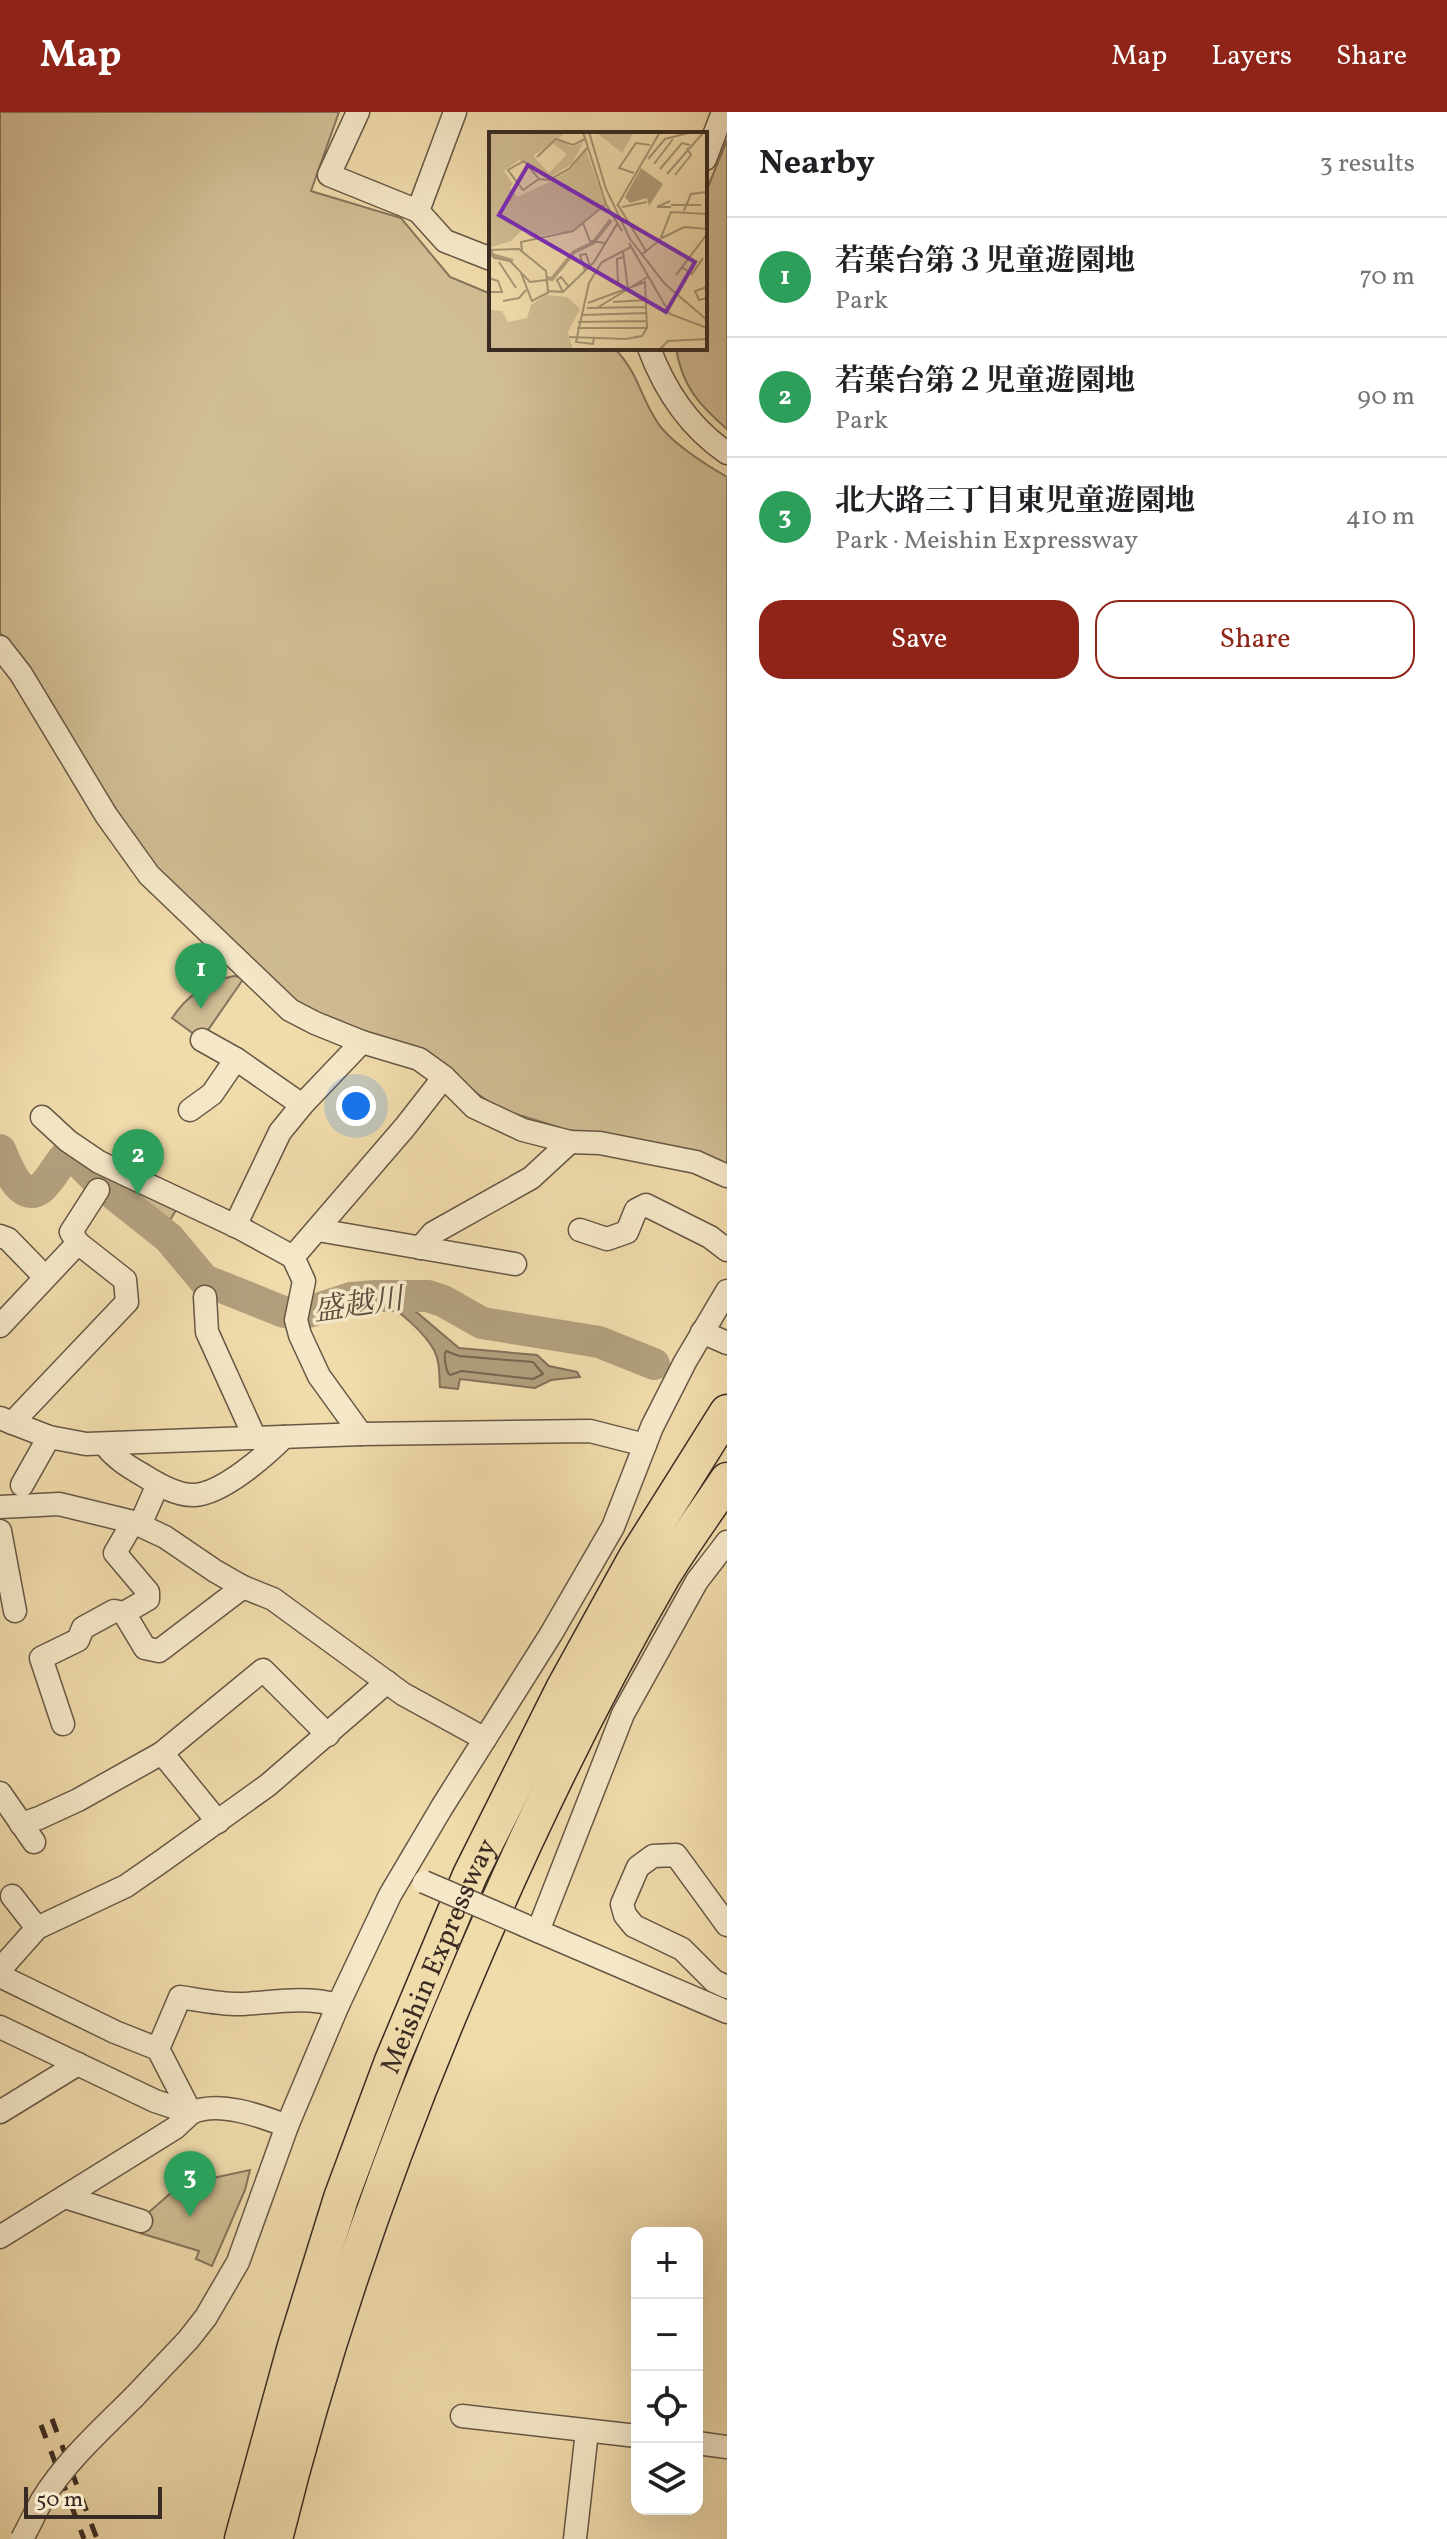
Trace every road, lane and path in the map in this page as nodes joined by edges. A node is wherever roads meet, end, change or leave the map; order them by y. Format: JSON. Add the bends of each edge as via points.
{"nodes":[{"id":1,"x":358,"y":112,"type":"edge"},
{"id":2,"x":455,"y":112,"type":"edge"},
{"id":3,"x":723,"y":112,"type":"edge"},
{"id":4,"x":707,"y":154,"type":"edge"},
{"id":5,"x":418,"y":211,"type":"junction"},
{"id":6,"x":489,"y":258,"type":"edge"},
{"id":7,"x":650,"y":350,"type":"edge"},
{"id":8,"x":727,"y":453,"type":"edge"},
{"id":9,"x":0,"y":647,"type":"edge"},
{"id":10,"x":202,"y":1040,"type":"dead end"},
{"id":11,"x":362,"y":1042,"type":"junction"},
{"id":12,"x":236,"y":1059,"type":"junction"},
{"id":13,"x":444,"y":1077,"type":"junction"},
{"id":14,"x":302,"y":1105,"type":"junction"},
{"id":15,"x":190,"y":1110,"type":"dead end"},
{"id":16,"x":42,"y":1117,"type":"dead end"},
{"id":17,"x":570,"y":1142,"type":"junction"},
{"id":18,"x":727,"y":1176,"type":"edge"},
{"id":19,"x":98,"y":1190,"type":"dead end"},
{"id":20,"x":235,"y":1226,"type":"junction"},
{"id":21,"x":318,"y":1230,"type":"junction"},
{"id":22,"x":580,"y":1230,"type":"dead end"},
{"id":23,"x":0,"y":1236,"type":"edge"},
{"id":24,"x":78,"y":1243,"type":"junction"},
{"id":25,"x":420,"y":1248,"type":"junction"},
{"id":26,"x":727,"y":1250,"type":"edge"},
{"id":27,"x":293,"y":1257,"type":"junction"},
{"id":28,"x":515,"y":1264,"type":"dead end"},
{"id":29,"x":45,"y":1277,"type":"junction"},
{"id":30,"x":727,"y":1291,"type":"edge"},
{"id":31,"x":205,"y":1297,"type":"dead end"},
{"id":32,"x":1,"y":1324,"type":"edge"},
{"id":33,"x":702,"y":1332,"type":"junction"},
{"id":34,"x":727,"y":1343,"type":"edge"},
{"id":35,"x":727,"y":1412,"type":"edge"},
{"id":36,"x":6,"y":1420,"type":"edge"},
{"id":37,"x":361,"y":1434,"type":"junction"},
{"id":38,"x":49,"y":1437,"type":"junction"},
{"id":39,"x":284,"y":1437,"type":"junction"},
{"id":40,"x":255,"y":1438,"type":"junction"},
{"id":41,"x":104,"y":1444,"type":"junction"},
{"id":42,"x":645,"y":1445,"type":"junction"},
{"id":43,"x":727,"y":1480,"type":"edge"},
{"id":44,"x":158,"y":1484,"type":"junction"},
{"id":45,"x":22,"y":1485,"type":"dead end"},
{"id":46,"x":0,"y":1507,"type":"edge"},
{"id":47,"x":136,"y":1524,"type":"junction"},
{"id":48,"x":0,"y":1531,"type":"edge"},
{"id":49,"x":727,"y":1542,"type":"edge"},
{"id":50,"x":243,"y":1587,"type":"junction"},
{"id":51,"x":15,"y":1611,"type":"dead end"},
{"id":52,"x":124,"y":1613,"type":"junction"},
{"id":53,"x":387,"y":1682,"type":"junction"},
{"id":54,"x":63,"y":1724,"type":"dead end"},
{"id":55,"x":328,"y":1735,"type":"junction"},
{"id":56,"x":485,"y":1739,"type":"junction"},
{"id":57,"x":162,"y":1753,"type":"junction"},
{"id":58,"x":0,"y":1793,"type":"edge"},
{"id":59,"x":218,"y":1822,"type":"junction"},
{"id":60,"x":413,"y":1878,"type":"junction"},
{"id":61,"x":12,"y":1896,"type":"dead end"},
{"id":62,"x":727,"y":1925,"type":"edge"},
{"id":63,"x":37,"y":1928,"type":"junction"},
{"id":64,"x":531,"y":1928,"type":"junction"},
{"id":65,"x":0,"y":1975,"type":"edge"},
{"id":66,"x":727,"y":1987,"type":"edge"},
{"id":67,"x":338,"y":2005,"type":"junction"},
{"id":68,"x":727,"y":2012,"type":"edge"},
{"id":69,"x":0,"y":2027,"type":"edge"},
{"id":70,"x":158,"y":2049,"type":"junction"},
{"id":71,"x":78,"y":2064,"type":"junction"},
{"id":72,"x":0,"y":2112,"type":"edge"},
{"id":73,"x":191,"y":2113,"type":"junction"},
{"id":74,"x":287,"y":2126,"type":"junction"},
{"id":75,"x":65,"y":2197,"type":"junction"},
{"id":76,"x":141,"y":2221,"type":"dead end"},
{"id":77,"x":0,"y":2237,"type":"edge"},
{"id":78,"x":462,"y":2416,"type":"dead end"},
{"id":79,"x":587,"y":2431,"type":"junction"},
{"id":80,"x":631,"y":2435,"type":"edge"},
{"id":81,"x":703,"y":2444,"type":"edge"},
{"id":82,"x":727,"y":2447,"type":"edge"},
{"id":83,"x":22,"y":2539,"type":"edge"},
{"id":84,"x":242,"y":2539,"type":"edge"},
{"id":85,"x":275,"y":2539,"type":"edge"},
{"id":86,"x":575,"y":2539,"type":"edge"}],
"edges":[{"from":1,"to":5,"type":"street","via":[[329,175]]},
{"from":2,"to":5,"type":"street"},
{"from":3,"to":4,"type":"street"},
{"from":5,"to":6,"type":"street","via":[[445,241]]},
{"from":7,"to":8,"type":"street","via":[[683,413]]},
{"from":9,"to":11,"type":"street","via":[[149,875],[290,1010]]},
{"from":10,"to":12,"type":"street"},
{"from":11,"to":13,"type":"street","via":[[419,1059]]},
{"from":11,"to":14,"type":"street"},
{"from":12,"to":14,"type":"street"},
{"from":12,"to":15,"type":"street","via":[[212,1094]]},
{"from":13,"to":17,"type":"street","via":[[474,1107],[523,1130]]},
{"from":13,"to":21,"type":"street"},
{"from":14,"to":20,"type":"street","via":[[280,1132]]},
{"from":16,"to":20,"type":"street","via":[[99,1162]]},
{"from":17,"to":18,"type":"street","via":[[684,1159]]},
{"from":17,"to":25,"type":"street","via":[[531,1178],[433,1233]]},
{"from":19,"to":24,"type":"street","via":[[71,1232]]},
{"from":20,"to":27,"type":"street"},
{"from":21,"to":25,"type":"street"},
{"from":21,"to":27,"type":"street"},
{"from":22,"to":26,"type":"street","via":[[607,1239],[627,1232],[636,1210],[646,1205]]},
{"from":23,"to":29,"type":"street"},
{"from":24,"to":29,"type":"street"},
{"from":24,"to":36,"type":"street","via":[[125,1280],[127,1302]]},
{"from":25,"to":28,"type":"street"},
{"from":27,"to":37,"type":"street","via":[[304,1281],[297,1312],[300,1335],[319,1376]]},
{"from":29,"to":32,"type":"street"},
{"from":30,"to":33,"type":"street"},
{"from":31,"to":40,"type":"street","via":[[207,1332]]},
{"from":33,"to":34,"type":"street"},
{"from":33,"to":42,"type":"street"},
{"from":35,"to":84,"type":"highway","name":"Meishin Expressway","via":[[636,1557],[470,1875],[341,2198]]},
{"from":36,"to":38,"type":"street"},
{"from":37,"to":39,"type":"street"},
{"from":37,"to":42,"type":"street","via":[[590,1431]]},
{"from":38,"to":41,"type":"street"},
{"from":38,"to":45,"type":"street"},
{"from":39,"to":40,"type":"street"},
{"from":39,"to":44,"type":"street","via":[[217,1488],[195,1495]]},
{"from":40,"to":41,"type":"street"},
{"from":41,"to":44,"type":"street","via":[[122,1463]]},
{"from":42,"to":56,"type":"street","via":[[613,1527]]},
{"from":43,"to":85,"type":"highway","name":"Meishin Expressway","via":[[665,1573],[591,1705],[497,1902],[380,2189],[338,2315]]},
{"from":44,"to":47,"type":"street"},
{"from":46,"to":47,"type":"street","via":[[59,1504]]},
{"from":47,"to":50,"type":"street"},
{"from":47,"to":52,"type":"street","via":[[115,1553],[148,1592],[148,1599]]},
{"from":48,"to":51,"type":"street"},
{"from":49,"to":64,"type":"street","via":[[697,1581],[623,1714]]},
{"from":50,"to":52,"type":"street","via":[[159,1651],[145,1648]]},
{"from":50,"to":53,"type":"street","via":[[273,1599]]},
{"from":52,"to":54,"type":"street","via":[[114,1611],[83,1628],[78,1640],[41,1658]]},
{"from":53,"to":55,"type":"street"},
{"from":53,"to":56,"type":"street"},
{"from":55,"to":57,"type":"street","via":[[263,1670]]},
{"from":55,"to":59,"type":"street"},
{"from":56,"to":60,"type":"street"},
{"from":57,"to":58,"type":"street","via":[[39,1818],[27,1833]]},
{"from":57,"to":59,"type":"street"},
{"from":59,"to":63,"type":"street","via":[[126,1886]]},
{"from":60,"to":64,"type":"street","bridge":true},
{"from":60,"to":67,"type":"street","via":[[390,1895]]},
{"from":61,"to":63,"type":"street"},
{"from":62,"to":66,"type":"street","via":[[676,1855],[653,1856],[638,1867],[622,1904],[634,1926],[682,1949]]},
{"from":63,"to":65,"type":"street"},
{"from":64,"to":68,"type":"street"},
{"from":65,"to":70,"type":"street"},
{"from":67,"to":70,"type":"street","via":[[180,1997]]},
{"from":67,"to":74,"type":"street"},
{"from":69,"to":71,"type":"street"},
{"from":70,"to":73,"type":"street"},
{"from":71,"to":72,"type":"street"},
{"from":71,"to":73,"type":"street"},
{"from":73,"to":74,"type":"street","via":[[234,2109]]},
{"from":73,"to":75,"type":"street"},
{"from":74,"to":83,"type":"street","bridge":true,"via":[[238,2262],[222,2291],[188,2340],[57,2479]]},
{"from":75,"to":76,"type":"street"},
{"from":75,"to":77,"type":"street"},
{"from":78,"to":79,"type":"street"},
{"from":79,"to":80,"type":"street"},
{"from":79,"to":86,"type":"street"},
{"from":81,"to":82,"type":"street"}]}
